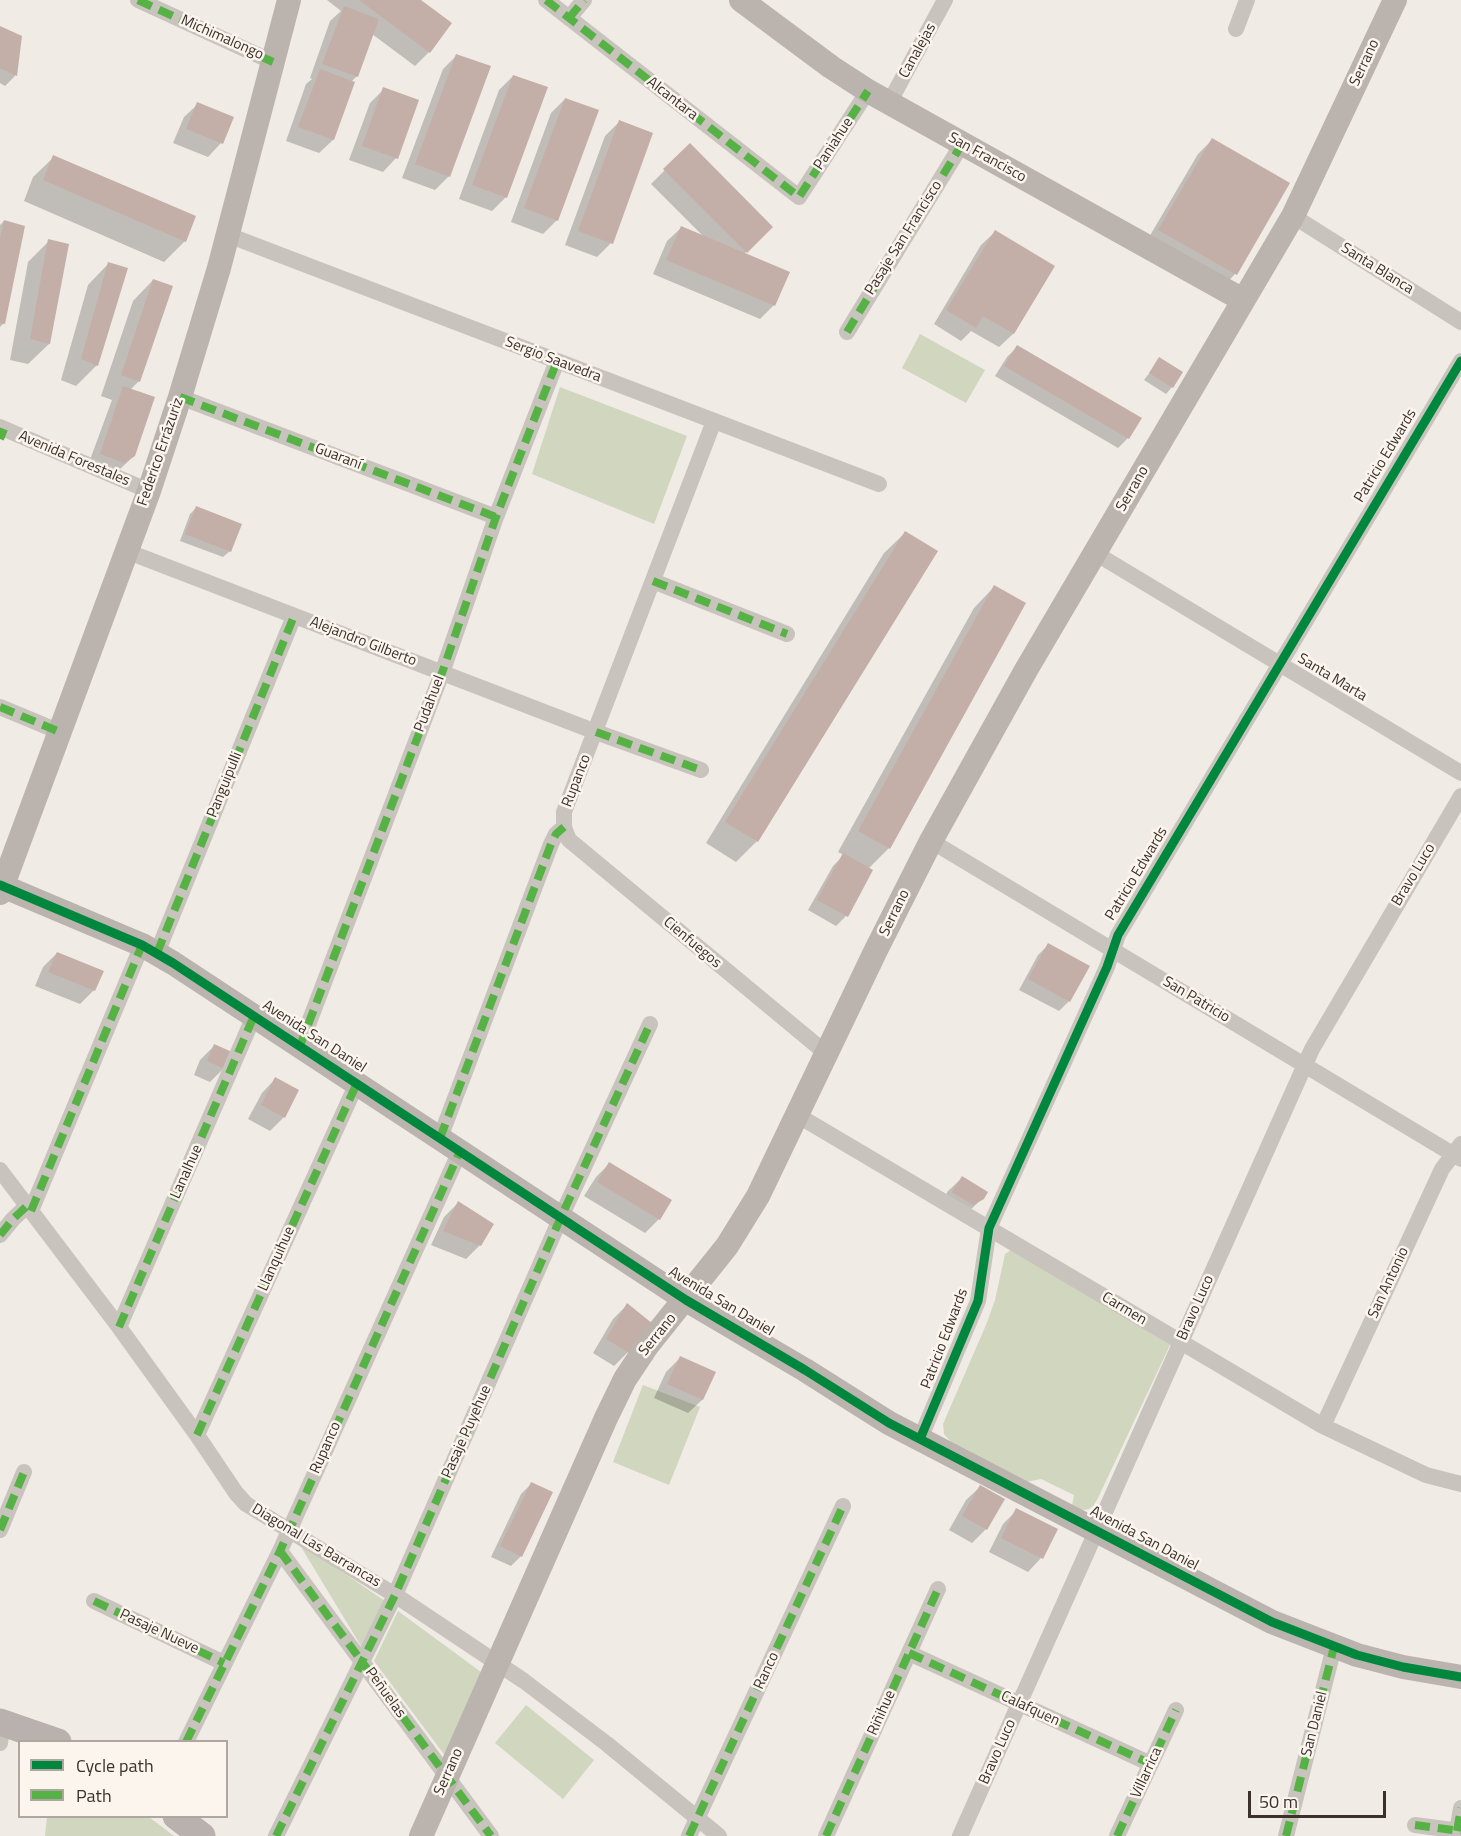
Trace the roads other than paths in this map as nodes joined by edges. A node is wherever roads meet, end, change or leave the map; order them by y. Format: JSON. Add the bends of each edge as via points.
{"nodes":[{"id":1,"x":138,"y":0,"type":"edge"},
{"id":2,"x":289,"y":0,"type":"edge"},
{"id":3,"x":546,"y":0,"type":"edge"},
{"id":4,"x":584,"y":0,"type":"edge"},
{"id":5,"x":741,"y":0,"type":"edge"},
{"id":6,"x":945,"y":0,"type":"edge"},
{"id":7,"x":1247,"y":0,"type":"edge"},
{"id":8,"x":1395,"y":0,"type":"edge"},
{"id":9,"x":569,"y":18,"type":"junction"},
{"id":10,"x":1236,"y":29,"type":"dead end"},
{"id":11,"x":273,"y":62,"type":"junction"},
{"id":12,"x":879,"y":97,"type":"junction"},
{"id":13,"x":962,"y":144,"type":"junction"},
{"id":14,"x":799,"y":197,"type":"joint"},
{"id":15,"x":1293,"y":216,"type":"junction"},
{"id":16,"x":228,"y":236,"type":"junction"},
{"id":17,"x":1243,"y":300,"type":"junction"},
{"id":18,"x":1461,"y":322,"type":"edge"},
{"id":19,"x":847,"y":332,"type":"dead end"},
{"id":20,"x":557,"y":361,"type":"junction"},
{"id":21,"x":1461,"y":361,"type":"edge"},
{"id":22,"x":180,"y":397,"type":"junction"},
{"id":23,"x":714,"y":421,"type":"junction"},
{"id":24,"x":1,"y":432,"type":"edge"},
{"id":25,"x":879,"y":484,"type":"dead end"},
{"id":26,"x":149,"y":491,"type":"junction"},
{"id":27,"x":496,"y":517,"type":"junction"},
{"id":28,"x":126,"y":551,"type":"junction"},
{"id":29,"x":1095,"y":553,"type":"junction"},
{"id":30,"x":653,"y":580,"type":"junction"},
{"id":31,"x":294,"y":616,"type":"junction"},
{"id":32,"x":787,"y":634,"type":"dead end"},
{"id":33,"x":1279,"y":663,"type":"junction"},
{"id":34,"x":442,"y":673,"type":"junction"},
{"id":35,"x":0,"y":706,"type":"edge"},
{"id":36,"x":60,"y":732,"type":"junction"},
{"id":37,"x":596,"y":732,"type":"junction"},
{"id":38,"x":701,"y":770,"type":"dead end"},
{"id":39,"x":1461,"y":773,"type":"edge"},
{"id":40,"x":1461,"y":796,"type":"edge"},
{"id":41,"x":564,"y":827,"type":"junction"},
{"id":42,"x":931,"y":841,"type":"junction"},
{"id":43,"x":1,"y":888,"type":"edge"},
{"id":44,"x":150,"y":949,"type":"junction"},
{"id":45,"x":1114,"y":950,"type":"junction"},
{"id":46,"x":254,"y":1016,"type":"junction"},
{"id":47,"x":650,"y":1024,"type":"dead end"},
{"id":48,"x":300,"y":1046,"type":"junction"},
{"id":49,"x":827,"y":1054,"type":"junction"},
{"id":50,"x":1304,"y":1065,"type":"junction"},
{"id":51,"x":357,"y":1083,"type":"junction"},
{"id":52,"x":797,"y":1114,"type":"junction"},
{"id":53,"x":450,"y":1144,"type":"junction"},
{"id":54,"x":1458,"y":1152,"type":"edge"},
{"id":55,"x":0,"y":1170,"type":"edge"},
{"id":56,"x":30,"y":1208,"type":"junction"},
{"id":57,"x":561,"y":1217,"type":"junction"},
{"id":58,"x":989,"y":1228,"type":"junction"},
{"id":59,"x":0,"y":1235,"type":"edge"},
{"id":60,"x":686,"y":1299,"type":"junction"},
{"id":61,"x":119,"y":1327,"type":"junction"},
{"id":62,"x":1181,"y":1343,"type":"junction"},
{"id":63,"x":1323,"y":1425,"type":"junction"},
{"id":64,"x":198,"y":1435,"type":"junction"},
{"id":65,"x":920,"y":1439,"type":"junction"},
{"id":66,"x":24,"y":1472,"type":"dead end"},
{"id":67,"x":1461,"y":1485,"type":"edge"},
{"id":68,"x":843,"y":1506,"type":"dead end"},
{"id":69,"x":0,"y":1530,"type":"edge"},
{"id":70,"x":289,"y":1530,"type":"junction"},
{"id":71,"x":1097,"y":1531,"type":"junction"},
{"id":72,"x":280,"y":1551,"type":"junction"},
{"id":73,"x":938,"y":1589,"type":"dead end"},
{"id":74,"x":395,"y":1595,"type":"junction"},
{"id":75,"x":94,"y":1601,"type":"dead end"},
{"id":76,"x":1334,"y":1647,"type":"junction"},
{"id":77,"x":909,"y":1653,"type":"junction"},
{"id":78,"x":224,"y":1663,"type":"junction"},
{"id":79,"x":363,"y":1663,"type":"junction"},
{"id":80,"x":498,"y":1664,"type":"junction"},
{"id":81,"x":1461,"y":1677,"type":"edge"},
{"id":82,"x":1019,"y":1704,"type":"junction"},
{"id":83,"x":1176,"y":1710,"type":"dead end"},
{"id":84,"x":1,"y":1730,"type":"edge"},
{"id":85,"x":48,"y":1740,"type":"edge"},
{"id":86,"x":187,"y":1740,"type":"edge"},
{"id":87,"x":1151,"y":1764,"type":"junction"},
{"id":88,"x":447,"y":1777,"type":"junction"},
{"id":89,"x":1461,"y":1808,"type":"edge"},
{"id":90,"x":179,"y":1818,"type":"edge"},
{"id":91,"x":699,"y":1818,"type":"junction"},
{"id":92,"x":1415,"y":1825,"type":"dead end"},
{"id":93,"x":1459,"y":1831,"type":"edge"},
{"id":94,"x":202,"y":1836,"type":"edge"},
{"id":95,"x":276,"y":1836,"type":"edge"},
{"id":96,"x":421,"y":1836,"type":"edge"},
{"id":97,"x":491,"y":1836,"type":"edge"},
{"id":98,"x":689,"y":1836,"type":"edge"},
{"id":99,"x":719,"y":1836,"type":"edge"},
{"id":100,"x":826,"y":1836,"type":"edge"},
{"id":101,"x":960,"y":1836,"type":"edge"},
{"id":102,"x":1117,"y":1836,"type":"edge"},
{"id":103,"x":1286,"y":1836,"type":"edge"}],
"edges":[{"from":1,"to":11,"type":"street","name":"Michimalongo"},
{"from":2,"to":11,"type":"main road","name":"Federico Errázuriz"},
{"from":3,"to":9,"type":"street","name":"Alcantara"},
{"from":4,"to":9,"type":"street"},
{"from":5,"to":12,"type":"main road","name":"San Francisco","via":[[831,67]]},
{"from":6,"to":12,"type":"street","name":"Canalejas"},
{"from":7,"to":10,"type":"street"},
{"from":8,"to":15,"type":"main road","name":"Serrano"},
{"from":9,"to":14,"type":"street","name":"Alcantara"},
{"from":11,"to":16,"type":"main road","name":"Federico Errázuriz"},
{"from":12,"to":13,"type":"main road","name":"San Francisco"},
{"from":12,"to":14,"type":"street","name":"Paniahue"},
{"from":13,"to":17,"type":"main road","name":"San Francisco"},
{"from":13,"to":19,"type":"street","name":"Pasaje San Francisco"},
{"from":15,"to":17,"type":"main road","name":"Serrano"},
{"from":15,"to":18,"type":"street","name":"Santa Blanca"},
{"from":16,"to":20,"type":"street","name":"Sergio Saavedra"},
{"from":16,"to":22,"type":"main road","name":"Federico Errázuriz"},
{"from":17,"to":29,"type":"main road","name":"Serrano"},
{"from":20,"to":23,"type":"street","name":"Sergio Saavedra"},
{"from":20,"to":27,"type":"street","name":"Pudahuel"},
{"from":21,"to":33,"type":"street","name":"Patricio Edwards"},
{"from":22,"to":26,"type":"main road","name":"Federico Errázuriz"},
{"from":22,"to":27,"type":"street","name":"Guaraní"},
{"from":23,"to":25,"type":"street","name":"Sergio Saavedra"},
{"from":23,"to":30,"type":"street","name":"Rupanco"},
{"from":24,"to":26,"type":"street","name":"Avenida Forestales"},
{"from":26,"to":28,"type":"main road","name":"Federico Errázuriz"},
{"from":27,"to":34,"type":"street","name":"Pudahuel"},
{"from":28,"to":31,"type":"street","name":"Alejandro Gilberto"},
{"from":28,"to":36,"type":"main road","name":"Federico Errázuriz"},
{"from":29,"to":33,"type":"street","name":"Santa Marta"},
{"from":29,"to":42,"type":"main road","name":"Serrano"},
{"from":30,"to":32,"type":"street"},
{"from":30,"to":37,"type":"street","name":"Rupanco"},
{"from":31,"to":34,"type":"street","name":"Alejandro Gilberto"},
{"from":31,"to":44,"type":"street","name":"Panguipulli"},
{"from":33,"to":39,"type":"street","name":"Santa Marta"},
{"from":33,"to":45,"type":"street","name":"Patricio Edwards","via":[[1118,935]]},
{"from":34,"to":37,"type":"street","name":"Alejandro Gilberto"},
{"from":34,"to":48,"type":"street","name":"Pudahuel"},
{"from":35,"to":36,"type":"street"},
{"from":36,"to":43,"type":"main road","name":"Federico Errázuriz"},
{"from":37,"to":38,"type":"street","name":"Alejandro Gilberto"},
{"from":37,"to":41,"type":"street","name":"Rupanco","via":[[564,812]]},
{"from":40,"to":50,"type":"street","name":"Bravo Luco"},
{"from":41,"to":49,"type":"street","name":"Cienfuegos","via":[[569,840]]},
{"from":41,"to":53,"type":"street","name":"Rupanco","via":[[551,844]]},
{"from":42,"to":45,"type":"street","name":"San Patricio"},
{"from":42,"to":49,"type":"main road","name":"Serrano"},
{"from":43,"to":44,"type":"main road","name":"Avenida San Daniel"},
{"from":44,"to":46,"type":"main road","name":"Avenida San Daniel"},
{"from":44,"to":56,"type":"street","name":"Panguipulli"},
{"from":45,"to":50,"type":"street","name":"San Patricio"},
{"from":45,"to":58,"type":"street","name":"Patricio Edwards"},
{"from":46,"to":48,"type":"main road","name":"Avenida San Daniel"},
{"from":46,"to":61,"type":"street","name":"Lanalhue"},
{"from":47,"to":57,"type":"street","name":"Pasaje Puyehue"},
{"from":48,"to":51,"type":"main road","name":"Avenida San Daniel"},
{"from":49,"to":52,"type":"main road","name":"Serrano"},
{"from":50,"to":54,"type":"street","name":"San Patricio"},
{"from":50,"to":62,"type":"street","name":"Bravo Luco"},
{"from":51,"to":53,"type":"main road","name":"Avenida San Daniel"},
{"from":51,"to":64,"type":"street","name":"Llanquihue"},
{"from":52,"to":58,"type":"street","name":"Carmen"},
{"from":52,"to":60,"type":"main road","name":"Serrano","via":[[748,1213]]},
{"from":53,"to":57,"type":"main road","name":"Avenida San Daniel"},
{"from":53,"to":70,"type":"street","name":"Rupanco"},
{"from":54,"to":63,"type":"street","name":"San Antonio","via":[[1442,1169]]},
{"from":55,"to":56,"type":"street","name":"Diagonal Las Barrancas"},
{"from":56,"to":59,"type":"street","name":"Panguipulli"},
{"from":56,"to":61,"type":"street","name":"Diagonal Las Barrancas"},
{"from":57,"to":60,"type":"main road","name":"Avenida San Daniel"},
{"from":57,"to":74,"type":"street","name":"Pasaje Puyehue"},
{"from":58,"to":62,"type":"street","name":"Carmen"},
{"from":58,"to":65,"type":"street","name":"Patricio Edwards","via":[[978,1301]]},
{"from":60,"to":65,"type":"main road","name":"Avenida San Daniel"},
{"from":60,"to":80,"type":"main road","name":"Serrano","via":[[647,1346],[616,1395]]},
{"from":61,"to":64,"type":"street","name":"Diagonal Las Barrancas"},
{"from":62,"to":63,"type":"street","name":"Carmen"},
{"from":62,"to":71,"type":"street","name":"Bravo Luco"},
{"from":63,"to":67,"type":"street","name":"Carmen","via":[[1426,1475]]},
{"from":64,"to":70,"type":"street","name":"Diagonal Las Barrancas","via":[[246,1504]]},
{"from":65,"to":71,"type":"main road","name":"Avenida San Daniel"},
{"from":66,"to":69,"type":"street"},
{"from":68,"to":91,"type":"street","name":"Ranco"},
{"from":70,"to":72,"type":"street","name":"Rupanco"},
{"from":70,"to":74,"type":"street","name":"Diagonal Las Barrancas"},
{"from":71,"to":76,"type":"main road","name":"Avenida San Daniel","via":[[1272,1622]]},
{"from":71,"to":82,"type":"street","name":"Bravo Luco"},
{"from":72,"to":78,"type":"street","name":"Rupanco"},
{"from":72,"to":79,"type":"street","name":"Peñuelas"},
{"from":73,"to":77,"type":"street","name":"Riñihue"},
{"from":74,"to":79,"type":"street","name":"Pasaje Puyehue"},
{"from":74,"to":80,"type":"street","name":"Diagonal Las Barrancas"},
{"from":75,"to":78,"type":"street","name":"Pasaje Nueve"},
{"from":76,"to":81,"type":"main road","name":"Avenida San Daniel","via":[[1403,1667]]},
{"from":76,"to":103,"type":"street","name":"San Daniel"},
{"from":77,"to":82,"type":"street","name":"Calafquen"},
{"from":77,"to":100,"type":"street","name":"Riñihue"},
{"from":78,"to":86,"type":"street","name":"Rupanco"},
{"from":79,"to":88,"type":"street","name":"Peñuelas"},
{"from":79,"to":95,"type":"street","name":"Pasaje Puyehue"},
{"from":80,"to":88,"type":"main road","name":"Serrano"},
{"from":80,"to":91,"type":"street","name":"Diagonal Las Barrancas"},
{"from":82,"to":87,"type":"street","name":"Calafquen"},
{"from":82,"to":101,"type":"street","name":"Bravo Luco"},
{"from":83,"to":87,"type":"street","name":"Villarrica"},
{"from":84,"to":85,"type":"main road"},
{"from":87,"to":102,"type":"street","name":"Villarrica"},
{"from":88,"to":96,"type":"main road","name":"Serrano"},
{"from":88,"to":97,"type":"street","name":"Peñuelas"},
{"from":89,"to":93,"type":"street"},
{"from":90,"to":94,"type":"main road"},
{"from":91,"to":98,"type":"street","name":"Ranco"},
{"from":91,"to":99,"type":"street","name":"Diagonal Las Barrancas"},
{"from":92,"to":93,"type":"street"}]}
